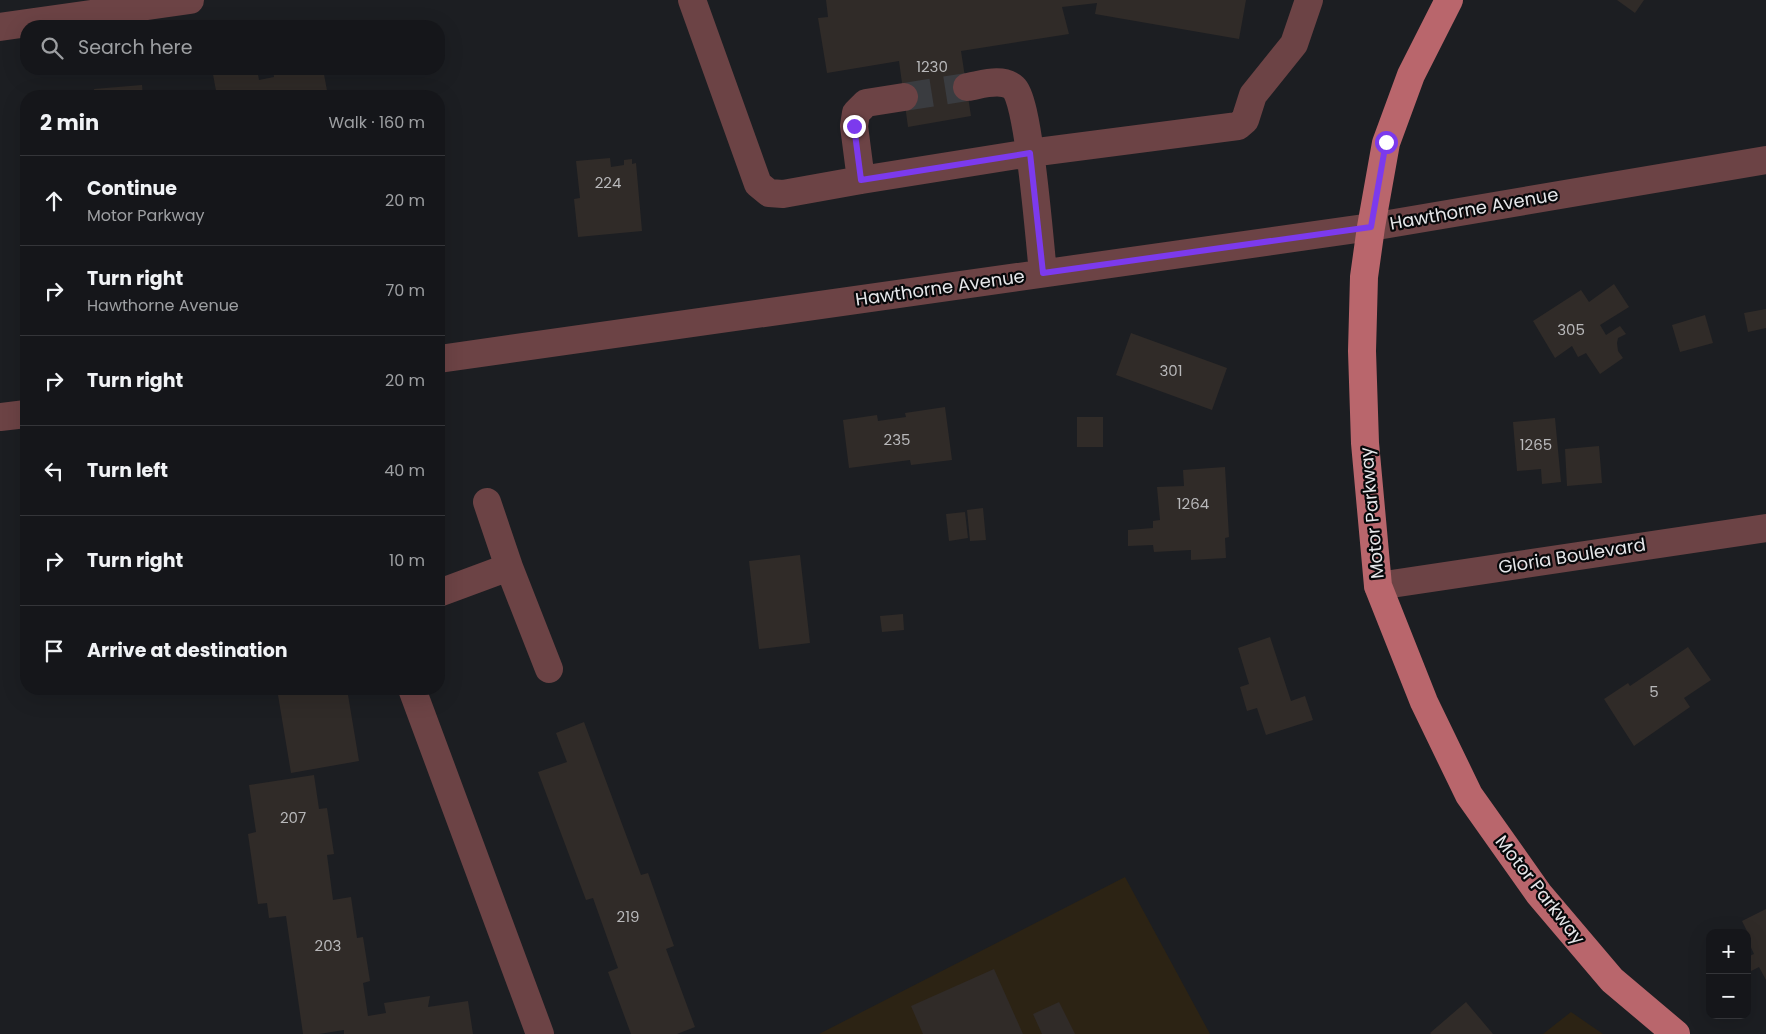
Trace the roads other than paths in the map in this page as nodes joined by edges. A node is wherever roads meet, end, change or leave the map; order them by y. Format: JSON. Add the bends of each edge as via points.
{"nodes":[{"id":1,"x":190,"y":0,"type":"edge"},
{"id":2,"x":692,"y":0,"type":"edge"},
{"id":3,"x":1309,"y":0,"type":"edge"},
{"id":4,"x":1449,"y":0,"type":"edge"},
{"id":5,"x":49,"y":20,"type":"edge"},
{"id":6,"x":20,"y":24,"type":"edge"},
{"id":7,"x":0,"y":27,"type":"edge"},
{"id":8,"x":967,"y":86,"type":"tunnel mouth"},
{"id":9,"x":904,"y":97,"type":"tunnel mouth"},
{"id":10,"x":1030,"y":153,"type":"junction"},
{"id":11,"x":1766,"y":160,"type":"edge"},
{"id":12,"x":861,"y":180,"type":"junction"},
{"id":13,"x":1371,"y":227,"type":"junction"},
{"id":14,"x":1043,"y":273,"type":"junction"},
{"id":15,"x":445,"y":358,"type":"edge"},
{"id":16,"x":20,"y":415,"type":"edge"},
{"id":17,"x":0,"y":417,"type":"edge"},
{"id":18,"x":486,"y":502,"type":"dead end"},
{"id":19,"x":1766,"y":528,"type":"edge"},
{"id":20,"x":510,"y":567,"type":"junction"},
{"id":21,"x":1378,"y":586,"type":"junction"},
{"id":22,"x":445,"y":590,"type":"edge"},
{"id":23,"x":549,"y":669,"type":"dead end"},
{"id":24,"x":414,"y":695,"type":"edge"},
{"id":25,"x":540,"y":1034,"type":"edge"},
{"id":26,"x":1676,"y":1034,"type":"edge"}],
"edges":[{"from":1,"to":5,"type":"street"},
{"from":2,"to":12,"type":"street","via":[[758,184],[769,193],[783,194]]},
{"from":3,"to":10,"type":"street","via":[[1294,44],[1253,95],[1245,120],[1238,126]]},
{"from":4,"to":13,"type":"main road","name":"Motor Parkway","via":[[1411,75],[1386,142]]},
{"from":6,"to":7,"type":"street"},
{"from":8,"to":10,"type":"street","via":[[1003,82],[1015,89],[1021,101]]},
{"from":9,"to":12,"type":"street","via":[[866,103],[856,113],[854,126]]},
{"from":10,"to":12,"type":"street"},
{"from":10,"to":14,"type":"street"},
{"from":11,"to":13,"type":"street","name":"Hawthorne Avenue"},
{"from":13,"to":14,"type":"street","name":"Hawthorne Avenue"},
{"from":13,"to":21,"type":"main road","name":"Motor Parkway","via":[[1364,277],[1362,351],[1368,485]]},
{"from":14,"to":15,"type":"street","name":"Hawthorne Avenue"},
{"from":16,"to":17,"type":"street"},
{"from":18,"to":20,"type":"street"},
{"from":19,"to":21,"type":"street","name":"Gloria Boulevard"},
{"from":20,"to":22,"type":"street"},
{"from":20,"to":23,"type":"street"},
{"from":21,"to":26,"type":"main road","name":"Motor Parkway","via":[[1424,702],[1469,795],[1539,894],[1612,980]]},
{"from":24,"to":25,"type":"street"}]}
